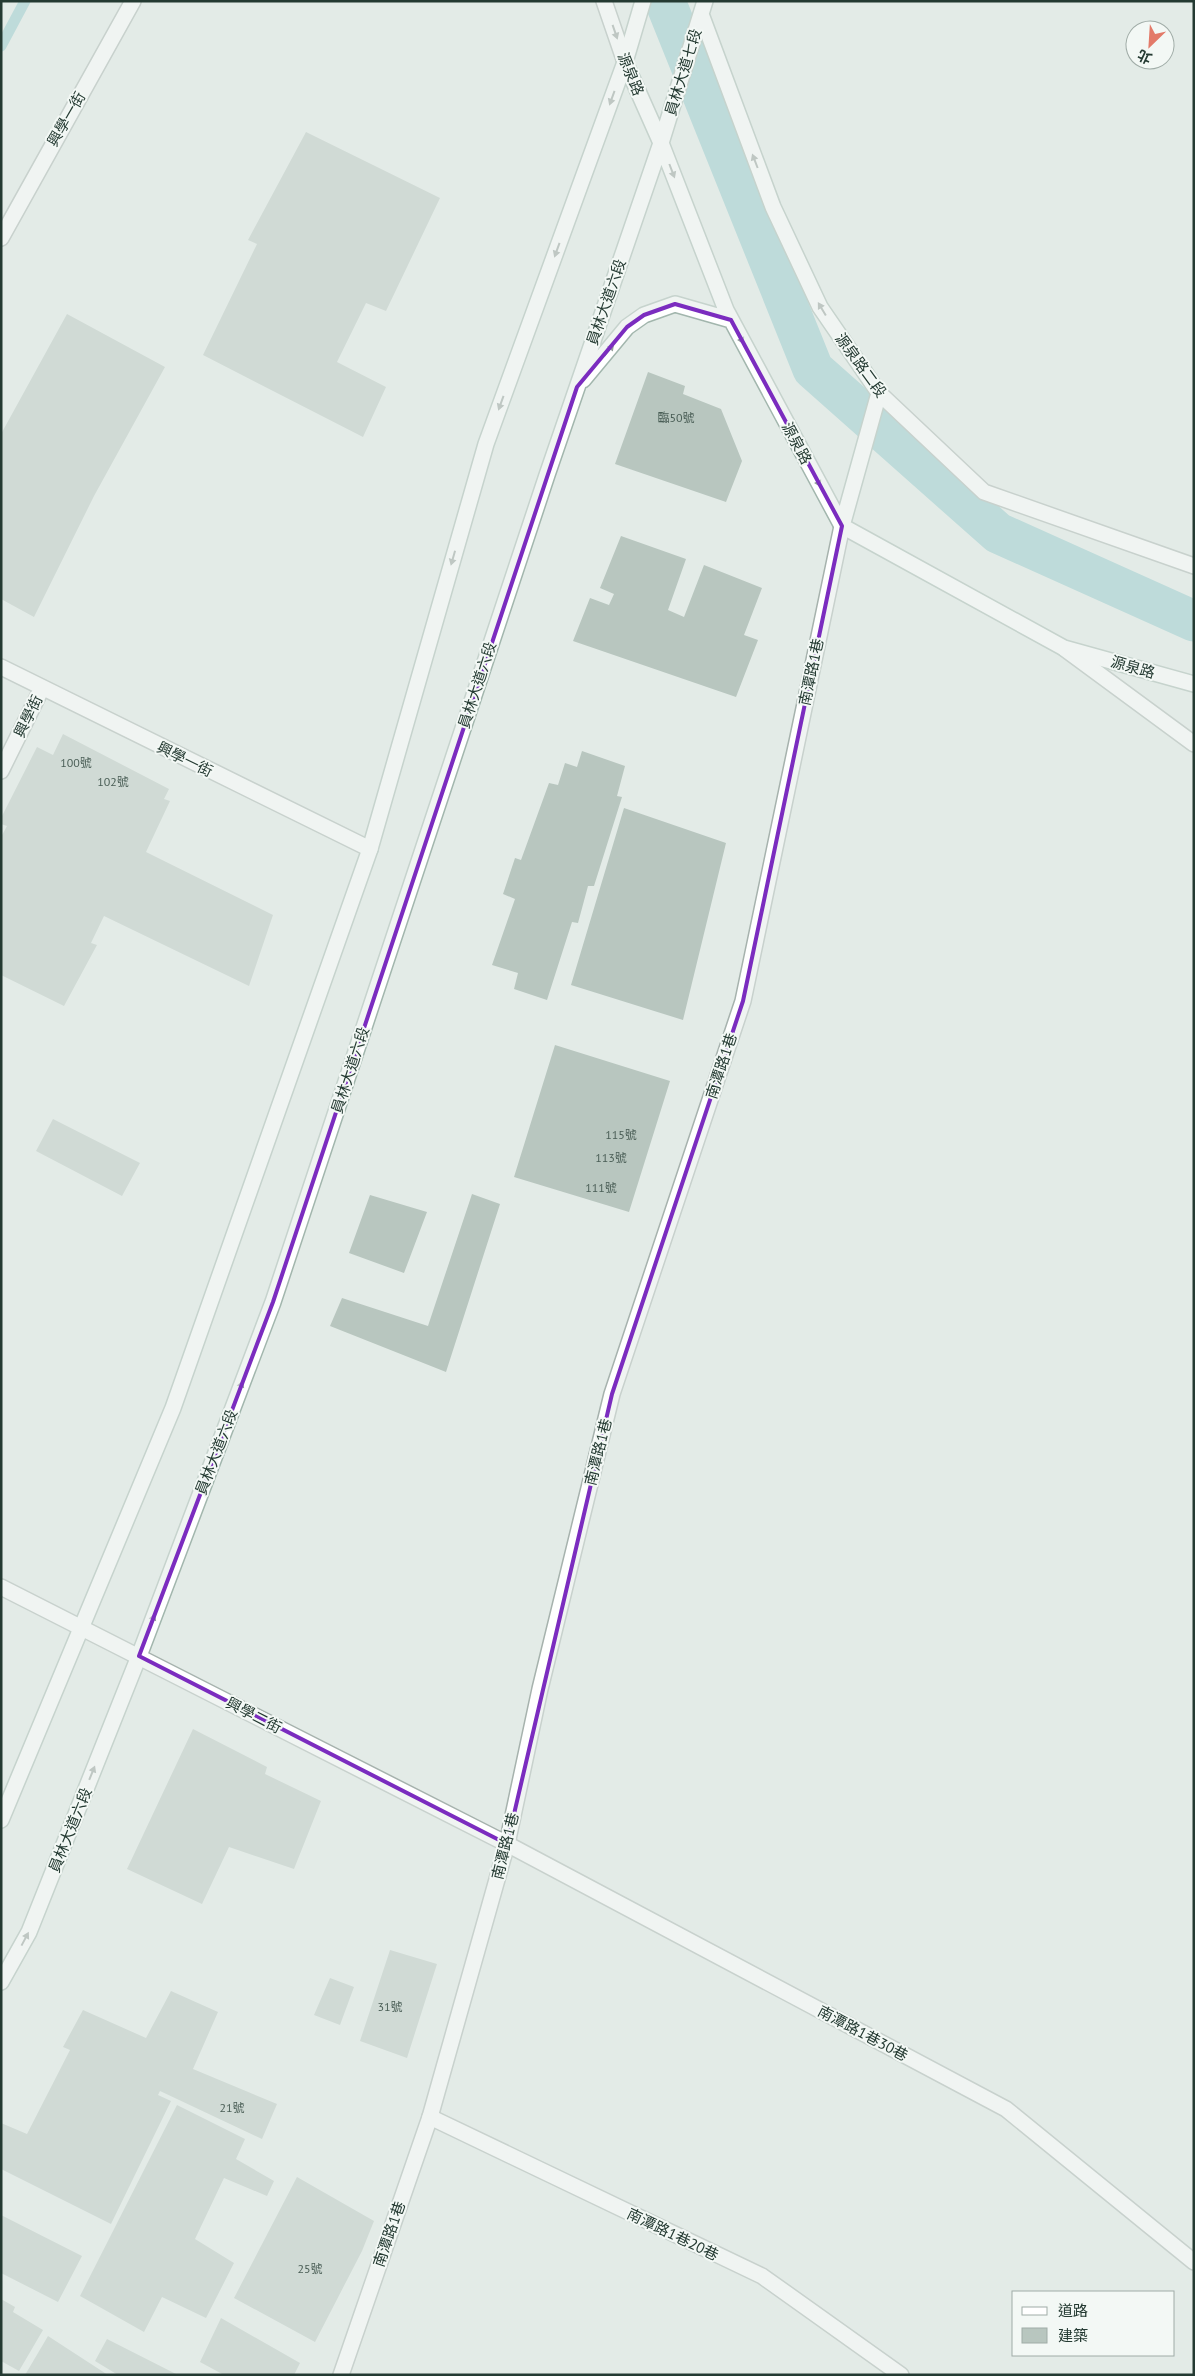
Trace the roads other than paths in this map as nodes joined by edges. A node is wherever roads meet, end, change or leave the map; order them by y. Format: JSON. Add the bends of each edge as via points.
{"nodes":[{"id":1,"x":133,"y":1,"type":"edge"},
{"id":2,"x":604,"y":1,"type":"edge"},
{"id":3,"x":643,"y":1,"type":"edge"},
{"id":4,"x":701,"y":5,"type":"edge"},
{"id":5,"x":625,"y":62,"type":"junction"},
{"id":6,"x":661,"y":143,"type":"junction"},
{"id":7,"x":1,"y":238,"type":"edge"},
{"id":8,"x":731,"y":320,"type":"junction"},
{"id":9,"x":578,"y":387,"type":"junction"},
{"id":10,"x":879,"y":393,"type":"junction"},
{"id":11,"x":842,"y":526,"type":"junction"},
{"id":12,"x":1194,"y":566,"type":"edge"},
{"id":13,"x":1064,"y":648,"type":"junction"},
{"id":14,"x":1,"y":667,"type":"edge"},
{"id":15,"x":1194,"y":684,"type":"edge"},
{"id":16,"x":42,"y":688,"type":"junction"},
{"id":17,"x":1194,"y":744,"type":"edge"},
{"id":18,"x":1,"y":772,"type":"edge"},
{"id":19,"x":370,"y":849,"type":"junction"},
{"id":20,"x":1,"y":1587,"type":"edge"},
{"id":21,"x":81,"y":1627,"type":"junction"},
{"id":22,"x":139,"y":1656,"type":"junction"},
{"id":23,"x":1,"y":1820,"type":"edge"},
{"id":24,"x":507,"y":1844,"type":"junction"},
{"id":25,"x":1,"y":1982,"type":"edge"},
{"id":26,"x":430,"y":2117,"type":"junction"},
{"id":27,"x":1194,"y":2262,"type":"edge"},
{"id":28,"x":340,"y":2375,"type":"edge"},
{"id":29,"x":902,"y":2375,"type":"edge"}],
"edges":[{"from":1,"to":7,"type":"street","name":"興學一街"},
{"from":2,"to":5,"type":"street","name":"源泉路","one_way":true},
{"from":3,"to":5,"type":"street"},
{"from":4,"to":6,"type":"street","name":"員林大道七段"},
{"from":10,"to":4,"type":"street","name":"源泉路二段","one_way":true,"via":[[820,307],[773,207]]},
{"from":5,"to":6,"type":"street","name":"源泉路"},
{"from":5,"to":19,"type":"street","one_way":true,"via":[[486,444]]},
{"from":6,"to":8,"type":"street","name":"源泉路","one_way":true},
{"from":6,"to":9,"type":"street","name":"員林大道六段"},
{"from":9,"to":8,"type":"street","one_way":true,"via":[[627,327],[644,314],[674,304]]},
{"from":8,"to":11,"type":"street","name":"源泉路","one_way":true},
{"from":22,"to":9,"type":"street","name":"員林大道六段","one_way":true,"via":[[273,1302]]},
{"from":10,"to":11,"type":"street","name":"南潭路1巷"},
{"from":10,"to":12,"type":"street","name":"源泉路二段","via":[[984,492]]},
{"from":11,"to":13,"type":"street","name":"源泉路"},
{"from":11,"to":24,"type":"street","name":"南潭路1巷","via":[[743,1001],[612,1394],[540,1689]]},
{"from":13,"to":15,"type":"street","name":"源泉路"},
{"from":13,"to":17,"type":"street"},
{"from":14,"to":16,"type":"street","name":"興學一街"},
{"from":16,"to":18,"type":"street","name":"興學街"},
{"from":16,"to":19,"type":"street","name":"興學一街"},
{"from":19,"to":21,"type":"street","via":[[173,1408]]},
{"from":20,"to":21,"type":"street","name":"興學二街"},
{"from":21,"to":22,"type":"street","name":"興學二街"},
{"from":21,"to":23,"type":"street"},
{"from":22,"to":24,"type":"street","name":"興學二街"},
{"from":25,"to":22,"type":"street","name":"員林大道六段","one_way":true,"via":[[29,1932]]},
{"from":24,"to":26,"type":"street","name":"南潭路1巷"},
{"from":24,"to":27,"type":"street","name":"南潭路1巷30巷","via":[[1006,2109]]},
{"from":26,"to":28,"type":"street","name":"南潭路1巷"},
{"from":26,"to":29,"type":"street","name":"南潭路1巷20巷","via":[[762,2276]]}]}
